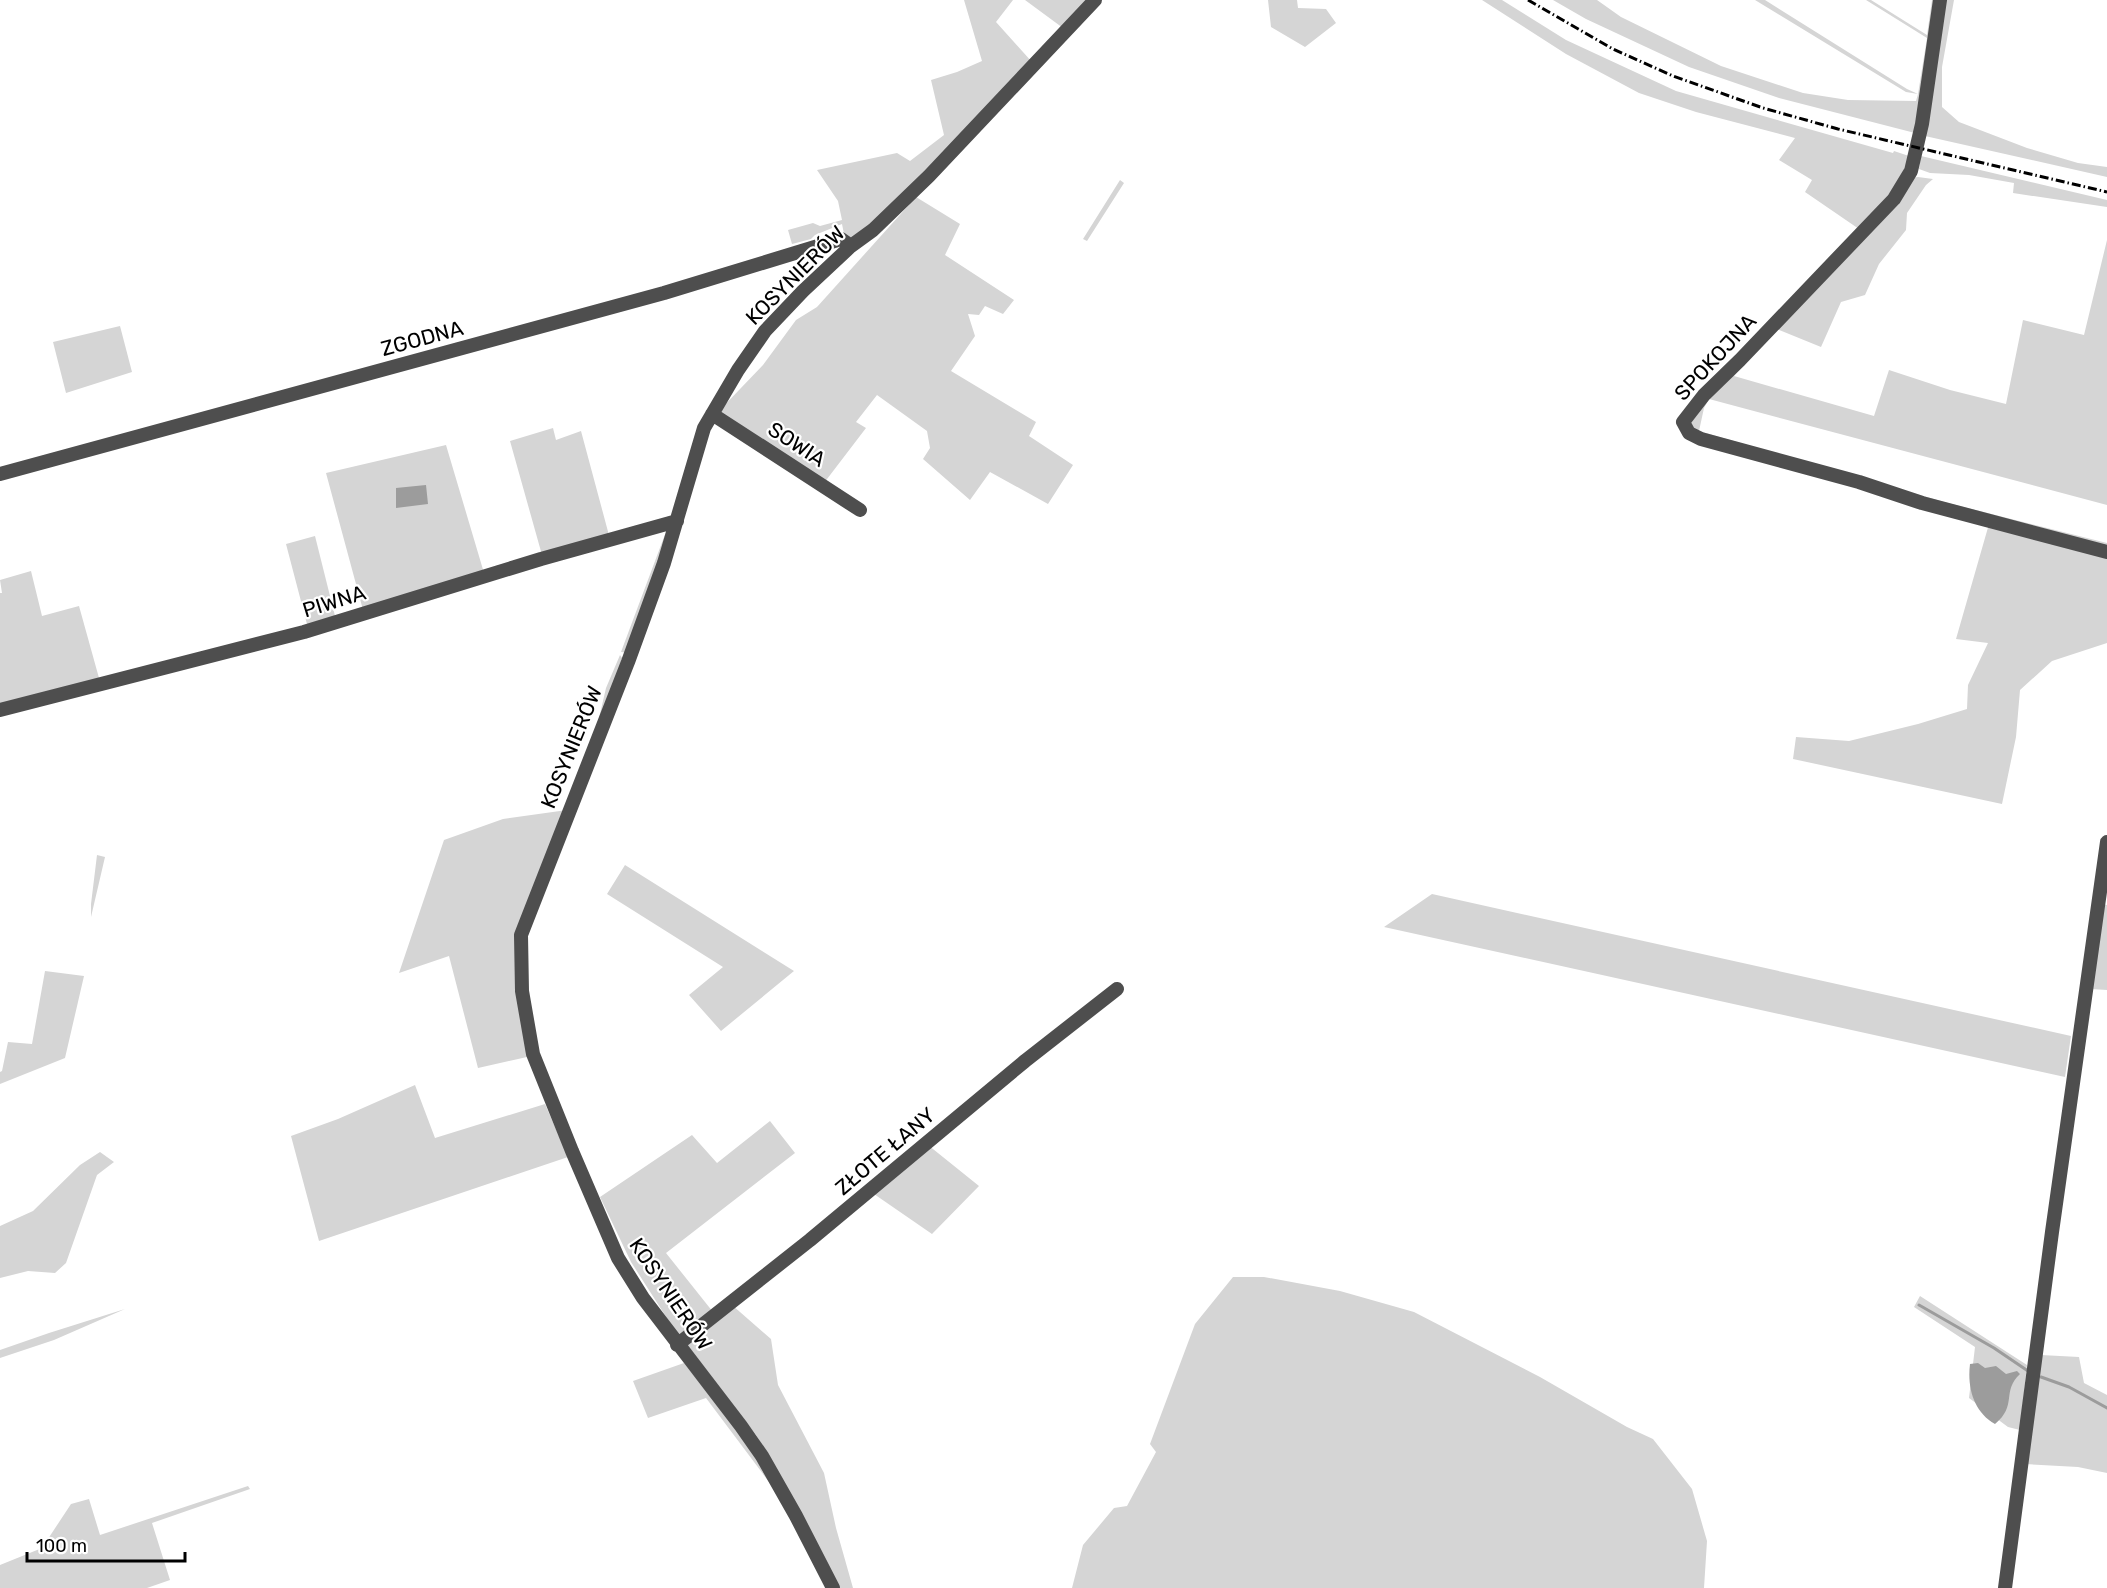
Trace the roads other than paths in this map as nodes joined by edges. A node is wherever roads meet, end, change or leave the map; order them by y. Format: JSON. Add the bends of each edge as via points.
{"nodes":[{"id":1,"x":1095,"y":0,"type":"edge"},
{"id":2,"x":1940,"y":0,"type":"edge"},
{"id":3,"x":851,"y":246,"type":"junction"},
{"id":4,"x":712,"y":414,"type":"junction"},
{"id":5,"x":0,"y":474,"type":"edge"},
{"id":6,"x":860,"y":510,"type":"dead end"},
{"id":7,"x":677,"y":521,"type":"junction"},
{"id":8,"x":2107,"y":552,"type":"edge"},
{"id":9,"x":0,"y":710,"type":"edge"},
{"id":10,"x":2107,"y":842,"type":"edge"},
{"id":11,"x":1117,"y":989,"type":"dead end"},
{"id":12,"x":677,"y":1345,"type":"junction"},
{"id":13,"x":833,"y":1588,"type":"edge"},
{"id":14,"x":2005,"y":1588,"type":"edge"}],
"edges":[{"from":1,"to":3,"type":"street","name":"KOSYNIERÓW","via":[[929,176]]},
{"from":2,"to":8,"type":"street","name":"SPOKOJNA","via":[[1927,98],[1911,171],[1894,199],[1704,395],[1683,422],[1689,433],[1701,439]]},
{"from":3,"to":4,"type":"street","name":"KOSYNIERÓW","via":[[765,331]]},
{"from":3,"to":5,"type":"street","name":"ZGODNA","via":[[841,239],[664,293]]},
{"from":4,"to":6,"type":"street","name":"SOWIA"},
{"from":4,"to":7,"type":"street","name":"KOSYNIERÓW","via":[[704,428]]},
{"from":7,"to":9,"type":"street","name":"PIWNA","via":[[304,632]]},
{"from":7,"to":12,"type":"street","name":"KOSYNIERÓW","via":[[631,655],[521,935],[522,991],[533,1054],[618,1258]]},
{"from":10,"to":14,"type":"street"},
{"from":11,"to":12,"type":"street","name":"ZŁOTE ŁANY"},
{"from":12,"to":13,"type":"street","name":"KOSYNIERÓW","via":[[762,1456]]}]}
